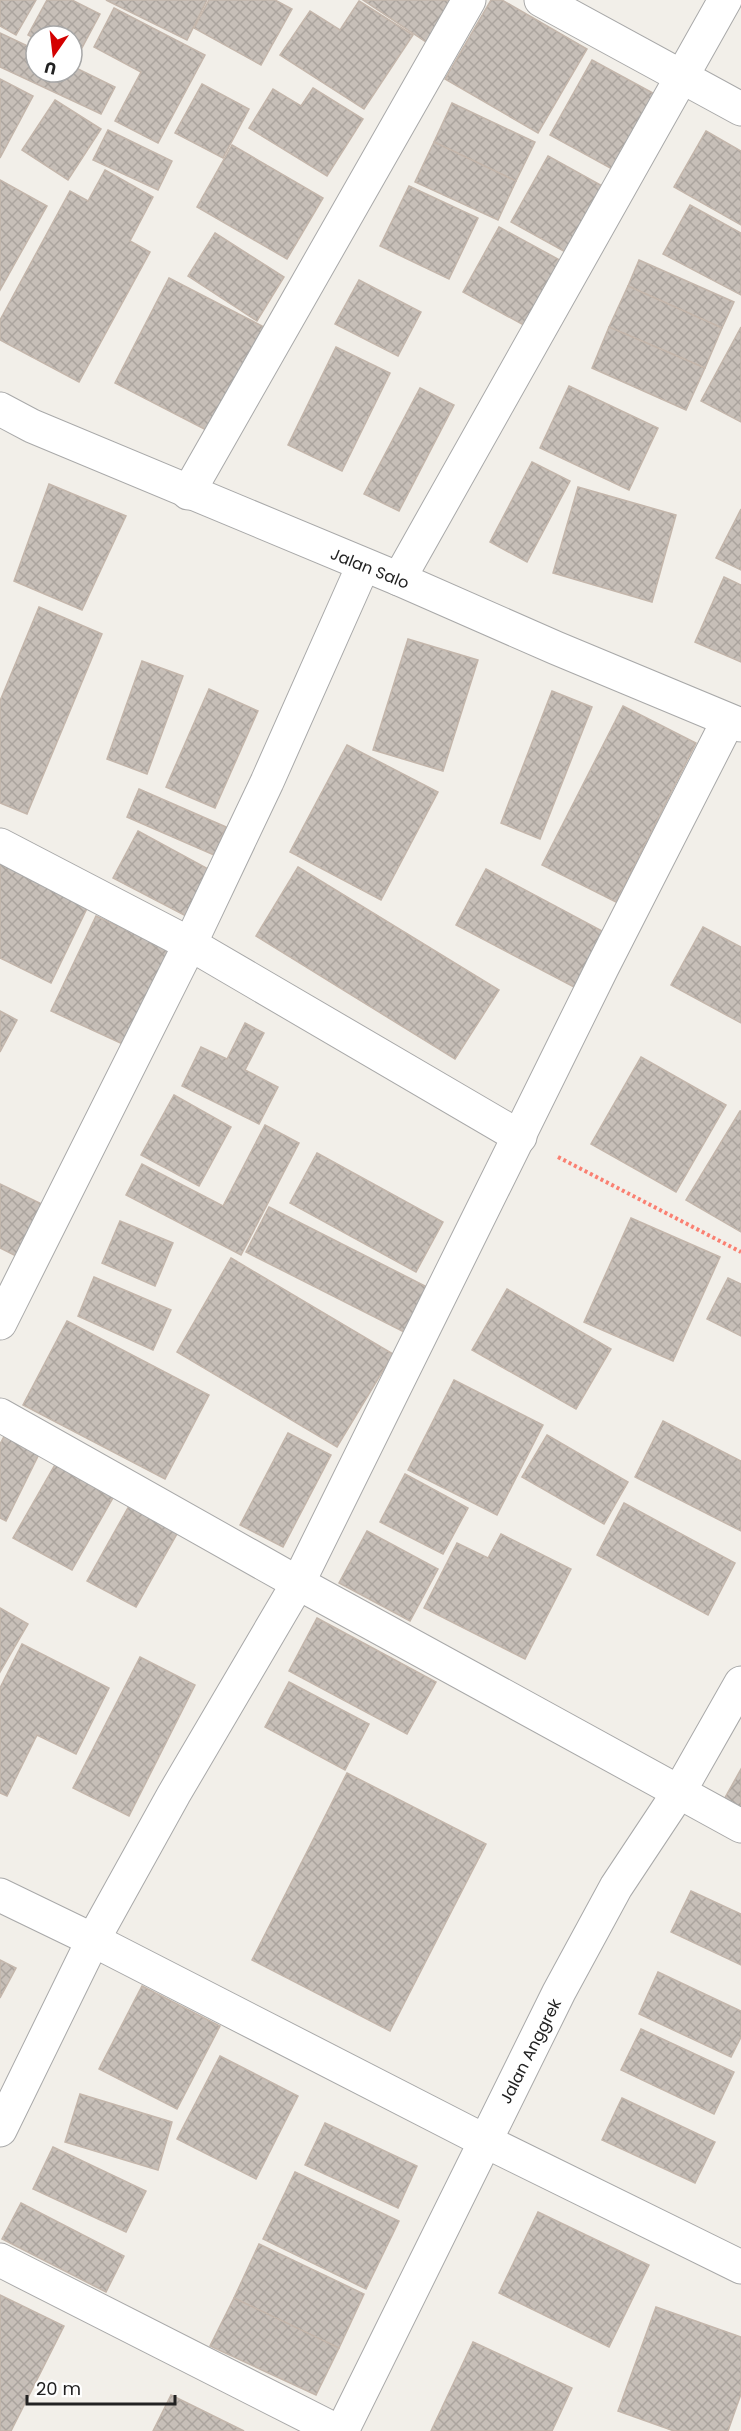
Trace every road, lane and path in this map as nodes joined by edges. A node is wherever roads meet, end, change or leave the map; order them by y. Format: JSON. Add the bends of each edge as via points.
{"nodes":[{"id":1,"x":469,"y":0,"type":"edge"},
{"id":2,"x":541,"y":0,"type":"edge"},
{"id":3,"x":725,"y":0,"type":"edge"},
{"id":4,"x":683,"y":76,"type":"junction"},
{"id":5,"x":741,"y":109,"type":"edge"},
{"id":6,"x":0,"y":410,"type":"edge"},
{"id":7,"x":188,"y":493,"type":"junction"},
{"id":8,"x":363,"y":566,"type":"junction"},
{"id":9,"x":399,"y":579,"type":"junction"},
{"id":10,"x":734,"y":723,"type":"edge"},
{"id":11,"x":0,"y":845,"type":"edge"},
{"id":12,"x":190,"y":944,"type":"junction"},
{"id":13,"x":520,"y":1137,"type":"junction"},
{"id":14,"x":741,"y":1251,"type":"edge"},
{"id":15,"x":0,"y":1323,"type":"edge"},
{"id":16,"x":0,"y":1415,"type":"edge"},
{"id":17,"x":298,"y":1583,"type":"junction"},
{"id":18,"x":741,"y":1683,"type":"edge"},
{"id":19,"x":679,"y":1792,"type":"junction"},
{"id":20,"x":741,"y":1827,"type":"edge"},
{"id":21,"x":0,"y":1895,"type":"edge"},
{"id":22,"x":93,"y":1940,"type":"junction"},
{"id":23,"x":0,"y":2130,"type":"edge"},
{"id":24,"x":485,"y":2141,"type":"junction"},
{"id":25,"x":0,"y":2260,"type":"edge"},
{"id":26,"x":741,"y":2267,"type":"edge"},
{"id":27,"x":337,"y":2431,"type":"edge"},
{"id":28,"x":342,"y":2431,"type":"edge"}],
"edges":[{"from":1,"to":7,"type":"street"},
{"from":2,"to":4,"type":"street"},
{"from":3,"to":4,"type":"street"},
{"from":4,"to":5,"type":"street"},
{"from":4,"to":9,"type":"street"},
{"from":6,"to":7,"type":"street","name":"Jalan Salo"},
{"from":7,"to":8,"type":"street","name":"Jalan Salo"},
{"from":8,"to":9,"type":"street","name":"Jalan Salo"},
{"from":8,"to":12,"type":"street","via":[[267,783]]},
{"from":9,"to":10,"type":"street","name":"Jalan Salo"},
{"from":10,"to":13,"type":"street","via":[[602,968]]},
{"from":11,"to":12,"type":"street"},
{"from":12,"to":13,"type":"street"},
{"from":12,"to":15,"type":"street"},
{"from":13,"to":14,"type":"path"},
{"from":13,"to":17,"type":"street"},
{"from":16,"to":17,"type":"street"},
{"from":17,"to":19,"type":"street"},
{"from":17,"to":22,"type":"street"},
{"from":18,"to":19,"type":"street","name":"Jalan Anggrek"},
{"from":19,"to":20,"type":"street"},
{"from":19,"to":24,"type":"street","name":"Jalan Anggrek","via":[[616,1887]]},
{"from":21,"to":22,"type":"street"},
{"from":22,"to":23,"type":"street"},
{"from":22,"to":24,"type":"street"},
{"from":24,"to":26,"type":"street"},
{"from":24,"to":28,"type":"street","name":"Jalan Anggrek"},
{"from":25,"to":27,"type":"street"}]}
